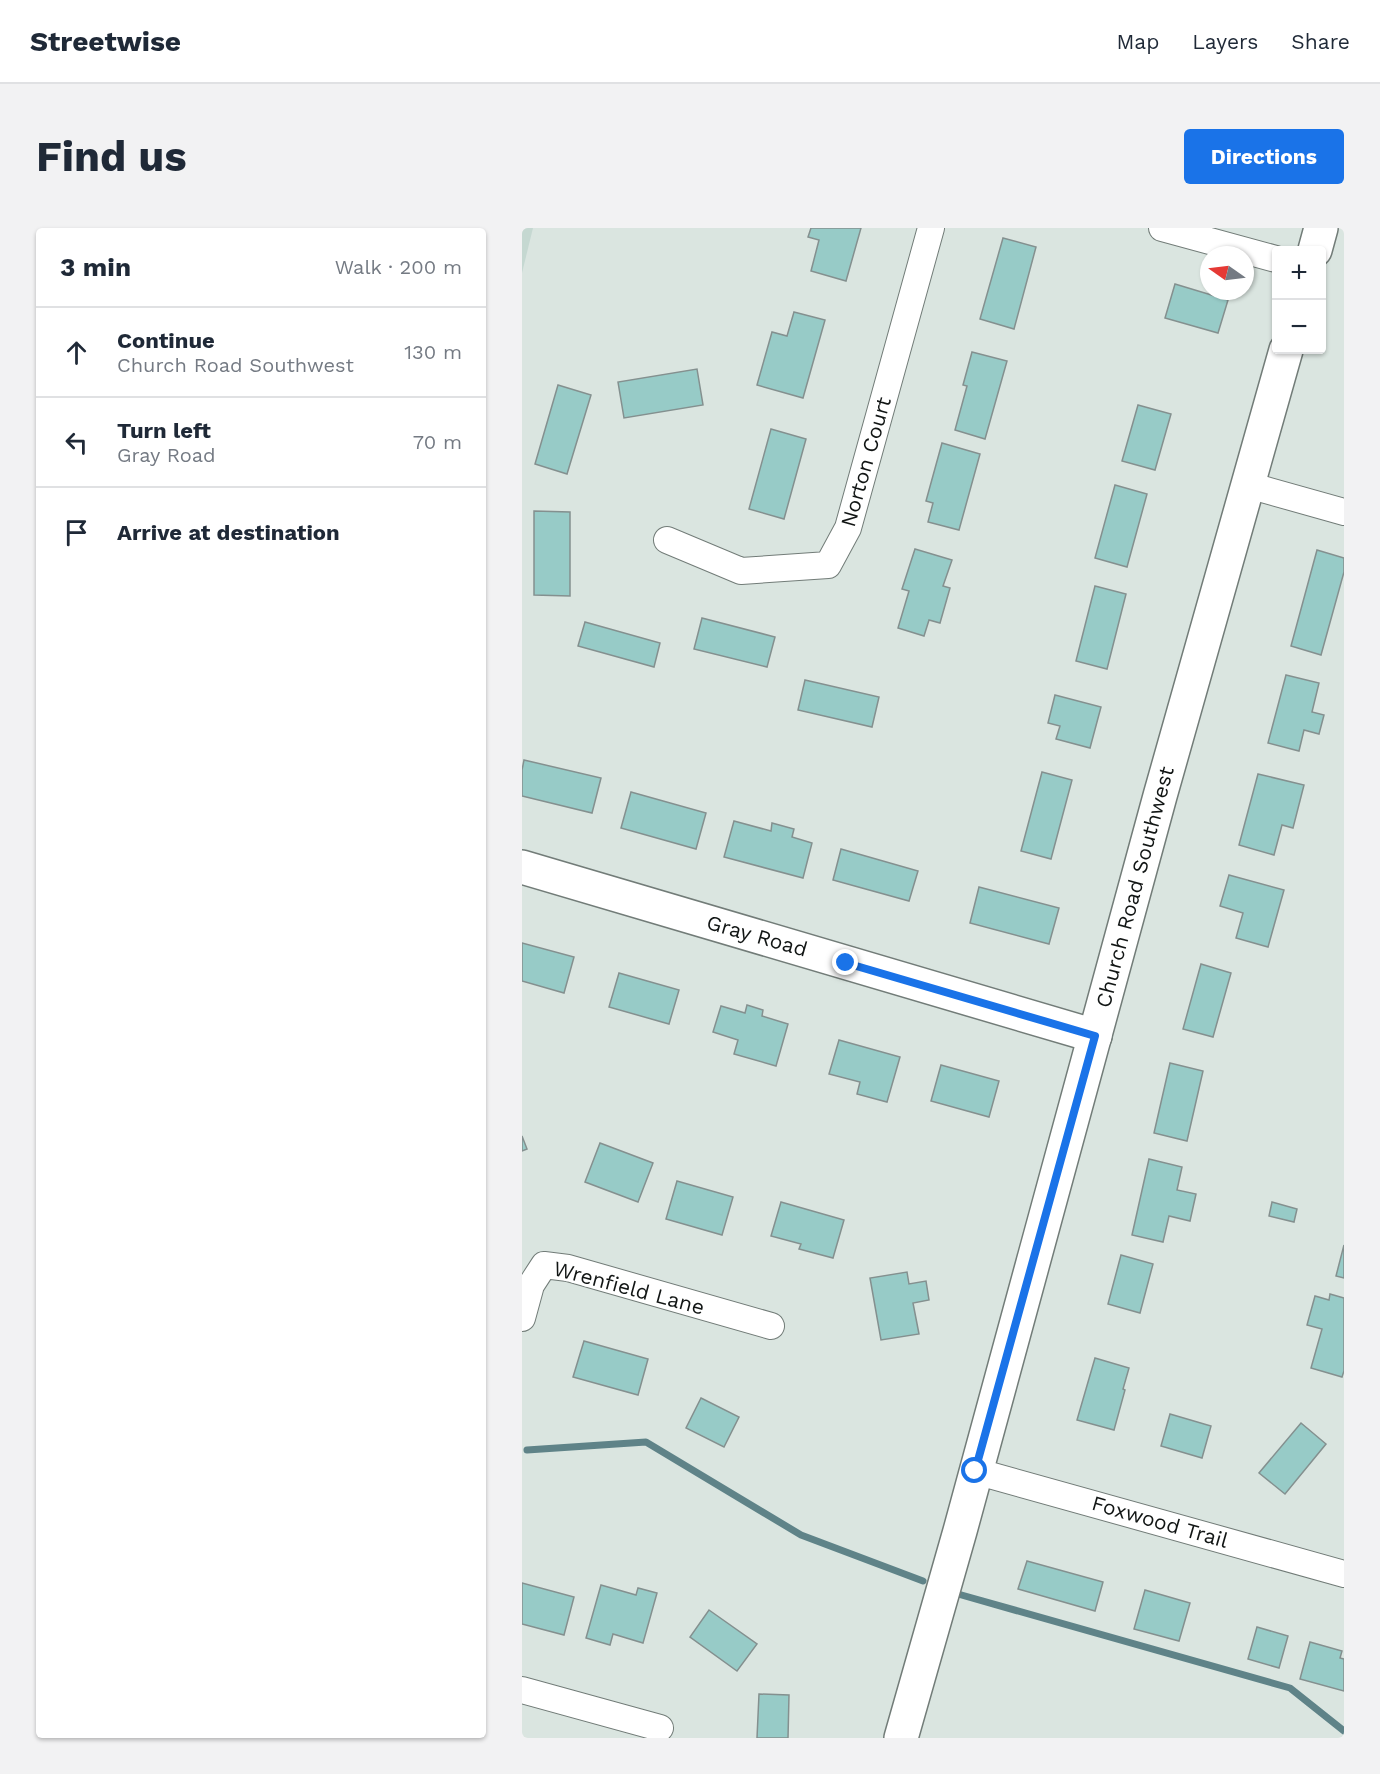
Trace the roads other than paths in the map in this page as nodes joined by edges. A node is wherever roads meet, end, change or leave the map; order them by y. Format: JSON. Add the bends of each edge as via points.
{"nodes":[{"id":1,"x":931,"y":228,"type":"edge"},
{"id":2,"x":1162,"y":228,"type":"edge"},
{"id":3,"x":1322,"y":228,"type":"edge"},
{"id":4,"x":1316,"y":246,"type":"edge"},
{"id":5,"x":1272,"y":258,"type":"edge"},
{"id":6,"x":1285,"y":354,"type":"edge"},
{"id":7,"x":1248,"y":485,"type":"junction"},
{"id":8,"x":1344,"y":512,"type":"edge"},
{"id":9,"x":667,"y":540,"type":"dead end"},
{"id":10,"x":522,"y":867,"type":"edge"},
{"id":11,"x":1095,"y":1036,"type":"junction"},
{"id":12,"x":522,"y":1318,"type":"edge"},
{"id":13,"x":771,"y":1326,"type":"dead end"},
{"id":14,"x":975,"y":1471,"type":"junction"},
{"id":15,"x":1344,"y":1574,"type":"edge"},
{"id":16,"x":522,"y":1690,"type":"edge"},
{"id":17,"x":660,"y":1728,"type":"dead end"},
{"id":18,"x":901,"y":1738,"type":"edge"}],
"edges":[{"from":1,"to":9,"type":"street","name":"Norton Court","via":[[848,528],[828,565],[741,571]]},
{"from":2,"to":5,"type":"street"},
{"from":3,"to":4,"type":"street"},
{"from":6,"to":7,"type":"street","name":"Church Road Southwest"},
{"from":7,"to":8,"type":"street"},
{"from":7,"to":11,"type":"street","name":"Church Road Southwest"},
{"from":10,"to":11,"type":"street","name":"Gray Road"},
{"from":11,"to":14,"type":"street","name":"Church Road Southwest"},
{"from":12,"to":13,"type":"street","name":"Wrenfield Lane","via":[[531,1285],[544,1265],[568,1268]]},
{"from":14,"to":15,"type":"street","name":"Foxwood Trail"},
{"from":14,"to":18,"type":"street","name":"Church Road Southwest"},
{"from":16,"to":17,"type":"street"}]}
